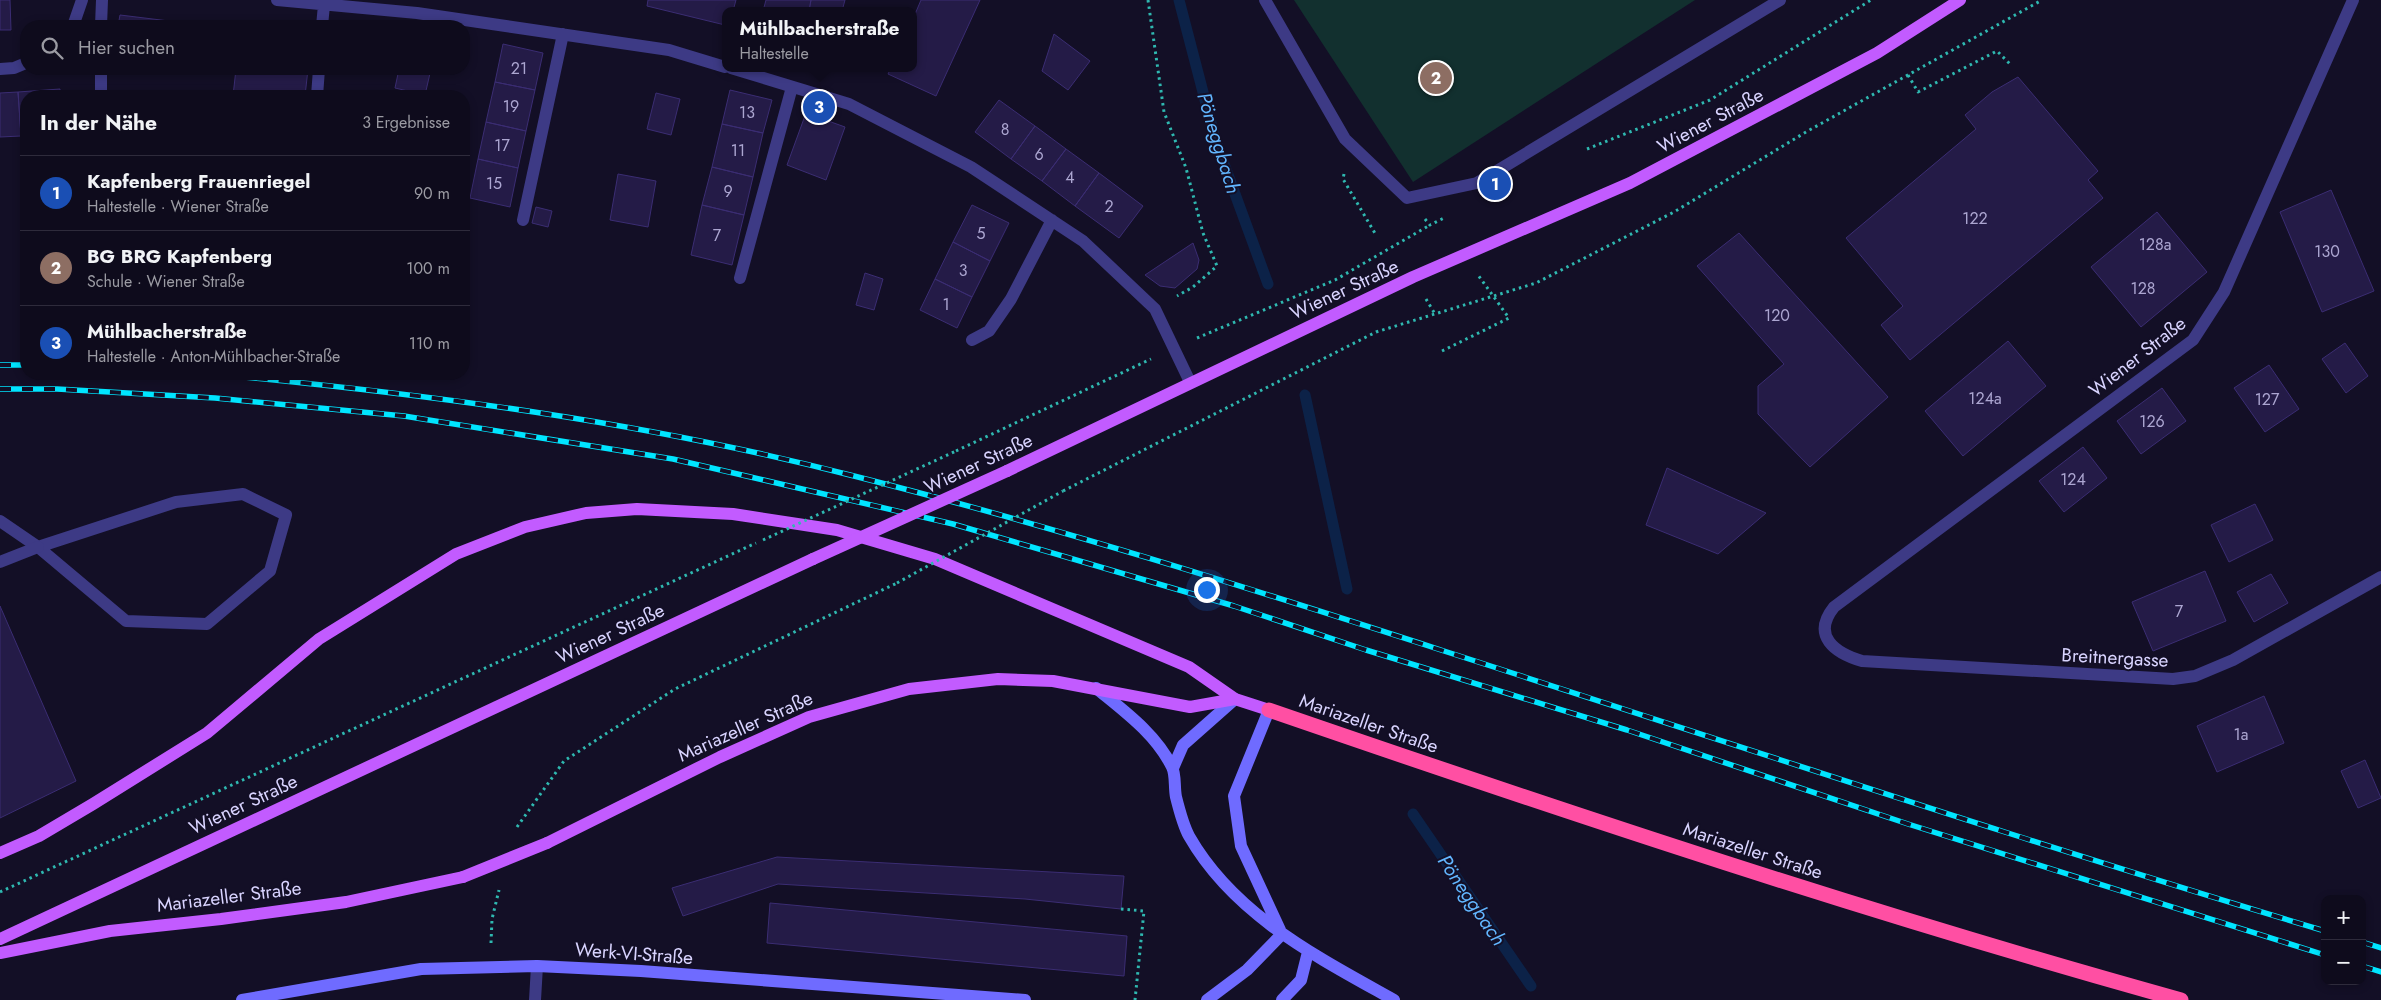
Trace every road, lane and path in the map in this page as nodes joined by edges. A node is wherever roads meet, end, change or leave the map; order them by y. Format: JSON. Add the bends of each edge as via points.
{"nodes":[{"id":1,"x":82,"y":0,"type":"edge"},
{"id":2,"x":102,"y":0,"type":"edge"},
{"id":3,"x":276,"y":0,"type":"edge"},
{"id":4,"x":1148,"y":0,"type":"edge"},
{"id":5,"x":1265,"y":0,"type":"edge"},
{"id":6,"x":1780,"y":0,"type":"edge"},
{"id":7,"x":1871,"y":0,"type":"edge"},
{"id":8,"x":1960,"y":0,"type":"edge"},
{"id":9,"x":2042,"y":0,"type":"edge"},
{"id":10,"x":2353,"y":0,"type":"edge"},
{"id":11,"x":324,"y":5,"type":"junction"},
{"id":12,"x":75,"y":20,"type":"edge"},
{"id":13,"x":101,"y":20,"type":"edge"},
{"id":14,"x":323,"y":20,"type":"edge"},
{"id":15,"x":461,"y":20,"type":"edge"},
{"id":16,"x":470,"y":21,"type":"edge"},
{"id":17,"x":563,"y":34,"type":"junction"},
{"id":18,"x":2010,"y":64,"type":"dead end"},
{"id":19,"x":722,"y":65,"type":"edge"},
{"id":20,"x":20,"y":66,"type":"edge"},
{"id":21,"x":0,"y":70,"type":"edge"},
{"id":22,"x":745,"y":72,"type":"edge"},
{"id":23,"x":101,"y":75,"type":"edge"},
{"id":24,"x":318,"y":75,"type":"edge"},
{"id":25,"x":1908,"y":75,"type":"junction"},
{"id":26,"x":792,"y":86,"type":"junction"},
{"id":27,"x":101,"y":90,"type":"edge"},
{"id":28,"x":317,"y":90,"type":"edge"},
{"id":29,"x":1578,"y":152,"type":"dead end"},
{"id":30,"x":1343,"y":179,"type":"dead end"},
{"id":31,"x":1407,"y":198,"type":"junction"},
{"id":32,"x":1448,"y":216,"type":"dead end"},
{"id":33,"x":523,"y":220,"type":"dead end"},
{"id":34,"x":1052,"y":220,"type":"junction"},
{"id":35,"x":1376,"y":235,"type":"dead end"},
{"id":36,"x":1464,"y":255,"type":"junction"},
{"id":37,"x":740,"y":278,"type":"dead end"},
{"id":38,"x":1493,"y":296,"type":"junction"},
{"id":39,"x":1155,"y":309,"type":"junction"},
{"id":40,"x":972,"y":340,"type":"dead end"},
{"id":41,"x":1442,"y":351,"type":"dead end"},
{"id":42,"x":1190,"y":382,"type":"junction"},
{"id":43,"x":956,"y":451,"type":"dead end"},
{"id":44,"x":0,"y":521,"type":"edge"},
{"id":45,"x":38,"y":548,"type":"junction"},
{"id":46,"x":0,"y":562,"type":"edge"},
{"id":47,"x":2381,"y":577,"type":"edge"},
{"id":48,"x":1828,"y":641,"type":"joint"},
{"id":49,"x":1096,"y":688,"type":"junction"},
{"id":50,"x":1235,"y":699,"type":"junction"},
{"id":51,"x":1269,"y":710,"type":"junction"},
{"id":52,"x":1173,"y":768,"type":"junction"},
{"id":53,"x":514,"y":831,"type":"dead end"},
{"id":54,"x":0,"y":853,"type":"edge"},
{"id":55,"x":0,"y":892,"type":"edge"},
{"id":56,"x":1121,"y":909,"type":"dead end"},
{"id":57,"x":1282,"y":934,"type":"junction"},
{"id":58,"x":0,"y":939,"type":"edge"},
{"id":59,"x":0,"y":952,"type":"edge"},
{"id":60,"x":1308,"y":952,"type":"junction"},
{"id":61,"x":537,"y":966,"type":"junction"},
{"id":62,"x":242,"y":1000,"type":"edge"},
{"id":63,"x":535,"y":1000,"type":"edge"},
{"id":64,"x":1025,"y":1000,"type":"edge"},
{"id":65,"x":1135,"y":1000,"type":"edge"},
{"id":66,"x":1207,"y":1000,"type":"edge"},
{"id":67,"x":1282,"y":1000,"type":"edge"},
{"id":68,"x":1394,"y":1000,"type":"edge"},
{"id":69,"x":2181,"y":1000,"type":"edge"}],
"edges":[{"from":1,"to":12,"type":"street"},
{"from":2,"to":13,"type":"street"},
{"from":3,"to":11,"type":"street"},
{"from":4,"to":39,"type":"path","via":[[1164,112],[1186,168],[1203,233],[1217,266],[1194,287]]},
{"from":5,"to":31,"type":"street","via":[[1345,139]]},
{"from":6,"to":31,"type":"street","via":[[1477,184]]},
{"from":7,"to":29,"type":"path","via":[[1710,100]]},
{"from":8,"to":36,"type":"main road","name":"Wiener Straße","via":[[1877,53],[1630,183]]},
{"from":9,"to":25,"type":"path"},
{"from":10,"to":48,"type":"street","name":"Wiener Straße","via":[[2224,292],[2193,340],[1834,607],[1825,627]]},
{"from":11,"to":14,"type":"street"},
{"from":11,"to":15,"type":"street"},
{"from":16,"to":17,"type":"street"},
{"from":17,"to":19,"type":"street","via":[[669,50]]},
{"from":17,"to":33,"type":"street"},
{"from":18,"to":25,"type":"path","via":[[1997,51],[1918,92]]},
{"from":20,"to":21,"type":"street"},
{"from":22,"to":26,"type":"street"},
{"from":23,"to":27,"type":"street"},
{"from":24,"to":28,"type":"street"},
{"from":25,"to":38,"type":"path","via":[[1674,212],[1536,283]]},
{"from":26,"to":34,"type":"street","via":[[849,104],[897,128],[971,167]]},
{"from":26,"to":37,"type":"street"},
{"from":30,"to":35,"type":"path"},
{"from":31,"to":32,"type":"path","via":[[1430,225]]},
{"from":34,"to":39,"type":"street","via":[[1083,240]]},
{"from":34,"to":40,"type":"street","via":[[1011,298],[988,331]]},
{"from":36,"to":38,"type":"path"},
{"from":36,"to":42,"type":"main road","name":"Wiener Straße"},
{"from":38,"to":41,"type":"path","via":[[1509,318]]},
{"from":38,"to":53,"type":"path","bridge":true,"via":[[1376,332],[1063,491],[897,583],[674,689],[564,761]]},
{"from":39,"to":42,"type":"street"},
{"from":42,"to":58,"type":"main road","name":"Wiener Straße","bridge":true,"via":[[1007,471]]},
{"from":43,"to":55,"type":"path","bridge":true},
{"from":44,"to":45,"type":"street"},
{"from":45,"to":45,"type":"street","via":[[126,620],[206,624],[270,570],[286,515],[243,494],[176,502]]},
{"from":45,"to":46,"type":"street"},
{"from":47,"to":48,"type":"street","name":"Breitnergasse","via":[[2233,660],[2195,676],[2173,679],[1862,661],[1843,654]]},
{"from":49,"to":50,"type":"main road","name":"Mariazeller Straße","via":[[1190,707]]},
{"from":49,"to":52,"type":"main road","via":[[1142,725]]},
{"from":49,"to":59,"type":"main road","name":"Mariazeller Straße","bridge":true,"via":[[1053,681],[998,679],[909,689],[809,717],[720,757],[547,843],[463,877],[346,902],[110,930]]},
{"from":50,"to":51,"type":"main road","name":"Mariazeller Straße"},
{"from":50,"to":52,"type":"main road","via":[[1183,746]]},
{"from":50,"to":54,"type":"main road","via":[[1189,667],[934,559],[837,530],[732,514],[637,508],[586,513],[525,527],[456,554],[319,639],[206,733],[39,836]]},
{"from":51,"to":57,"type":"main road","via":[[1234,796],[1240,846]]},
{"from":51,"to":69,"type":"highway","name":"Mariazeller Straße","via":[[1548,806],[1760,874]]},
{"from":52,"to":57,"type":"main road","via":[[1176,796],[1189,835],[1224,886]]},
{"from":56,"to":65,"type":"path","via":[[1144,912]]},
{"from":57,"to":60,"type":"main road"},
{"from":57,"to":66,"type":"main road","via":[[1247,970]]},
{"from":60,"to":67,"type":"main road","via":[[1301,980]]},
{"from":60,"to":68,"type":"main road"},
{"from":61,"to":62,"type":"main road","name":"Werk-VI-Straße","via":[[421,969]]},
{"from":61,"to":63,"type":"street"},
{"from":61,"to":64,"type":"main road","name":"Werk-VI-Straße"}]}
